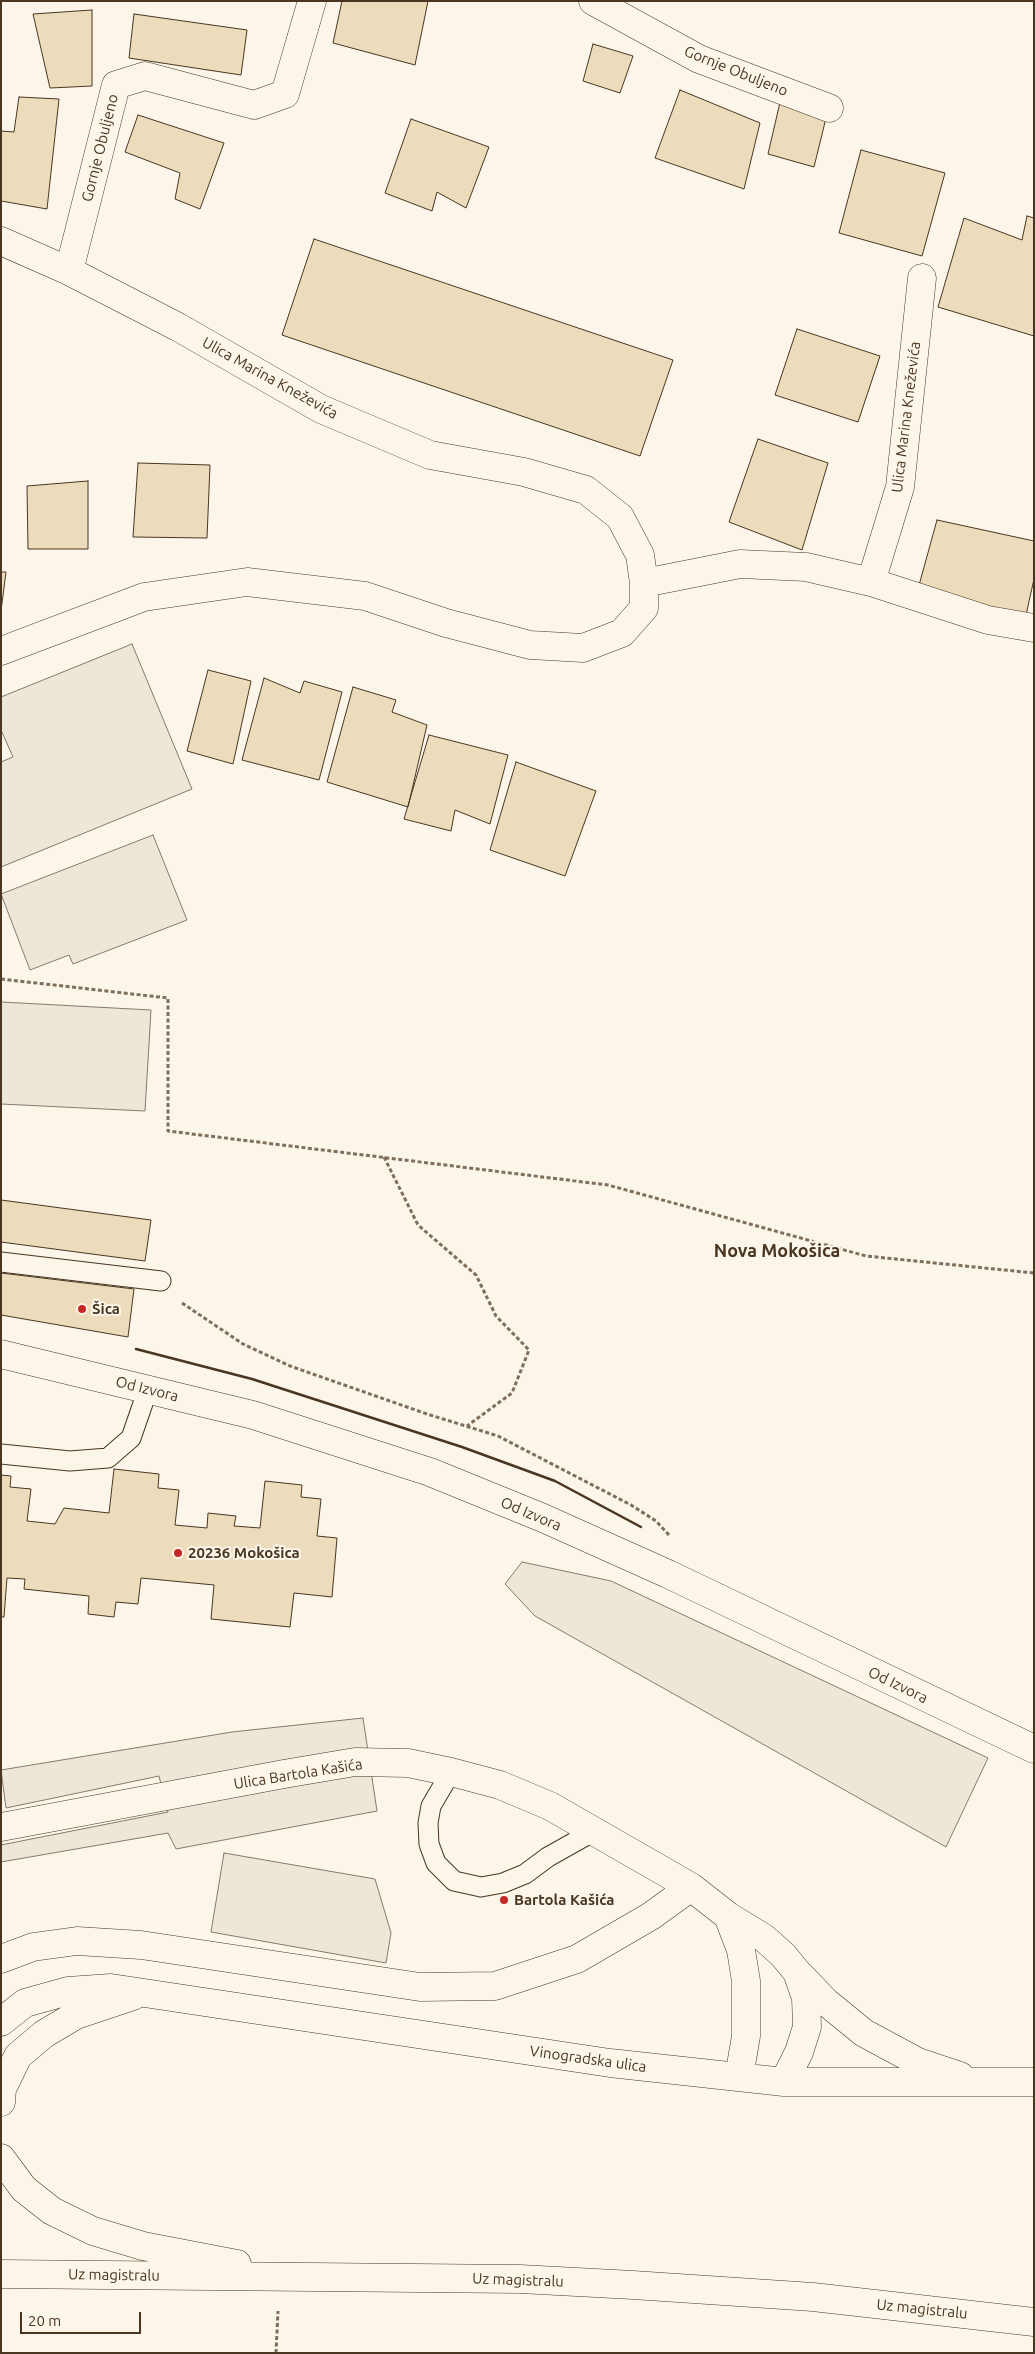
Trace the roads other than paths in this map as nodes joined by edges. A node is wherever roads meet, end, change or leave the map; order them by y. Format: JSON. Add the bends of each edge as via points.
{"nodes":[{"id":1,"x":312,"y":1,"type":"edge"},
{"id":2,"x":593,"y":1,"type":"edge"},
{"id":3,"x":829,"y":108,"type":"dead end"},
{"id":4,"x":1,"y":241,"type":"edge"},
{"id":5,"x":69,"y":271,"type":"junction"},
{"id":6,"x":922,"y":278,"type":"dead end"},
{"id":7,"x":871,"y":582,"type":"junction"},
{"id":8,"x":644,"y":583,"type":"junction"},
{"id":9,"x":1034,"y":628,"type":"edge"},
{"id":10,"x":1,"y":651,"type":"edge"},
{"id":11,"x":1,"y":1262,"type":"edge"},
{"id":12,"x":161,"y":1281,"type":"road end"},
{"id":13,"x":1,"y":1354,"type":"edge"},
{"id":14,"x":148,"y":1389,"type":"junction"},
{"id":15,"x":1,"y":1454,"type":"edge"},
{"id":16,"x":1034,"y":1749,"type":"edge"},
{"id":17,"x":451,"y":1772,"type":"junction"},
{"id":18,"x":1,"y":1827,"type":"edge"},
{"id":19,"x":596,"y":1830,"type":"junction"},
{"id":20,"x":691,"y":1887,"type":"junction"},
{"id":21,"x":728,"y":1916,"type":"junction"},
{"id":22,"x":1,"y":1958,"type":"edge"},
{"id":23,"x":797,"y":1972,"type":"junction"},
{"id":24,"x":146,"y":1992,"type":"junction"},
{"id":25,"x":1,"y":2022,"type":"edge"},
{"id":26,"x":739,"y":2076,"type":"junction"},
{"id":27,"x":784,"y":2082,"type":"junction"},
{"id":28,"x":1034,"y":2082,"type":"edge"},
{"id":29,"x":982,"y":2084,"type":"junction"},
{"id":30,"x":1,"y":2102,"type":"edge"},
{"id":31,"x":1,"y":2158,"type":"edge"},
{"id":32,"x":1,"y":2274,"type":"edge"},
{"id":33,"x":308,"y":2278,"type":"junction"},
{"id":34,"x":1034,"y":2322,"type":"edge"}],
"edges":[{"from":1,"to":5,"type":"street","name":"Gornje Obuljeno","via":[[285,94],[254,105],[145,76],[116,85]]},
{"from":2,"to":3,"type":"street","name":"Gornje Obuljeno","via":[[699,59]]},
{"from":4,"to":5,"type":"street","name":"Ulica Marina Kneževića"},
{"from":5,"to":8,"type":"street","name":"Ulica Marina Kneževića","via":[[178,327],[321,409],[394,440],[430,455],[524,472],[586,490],[620,517],[640,555]]},
{"from":6,"to":7,"type":"street","name":"Ulica Marina Kneževića","via":[[900,487]]},
{"from":7,"to":8,"type":"street","via":[[806,567],[740,564]]},
{"from":7,"to":9,"type":"street","via":[[988,620]]},
{"from":8,"to":10,"type":"street","name":"Ulica Marina Kneževića","via":[[644,608],[622,633],[583,648],[530,645],[446,623],[365,596],[247,582],[144,597]]},
{"from":11,"to":12,"type":"lane"},
{"from":13,"to":14,"type":"street","name":"Od Izvora"},
{"from":14,"to":15,"type":"lane","via":[[131,1438],[108,1458],[70,1461]]},
{"from":14,"to":16,"type":"street","name":"Od Izvora","via":[[253,1415],[430,1472],[668,1574]]},
{"from":17,"to":18,"type":"street","name":"Ulica Bartola Kašića","via":[[408,1763],[355,1762]]},
{"from":17,"to":19,"type":"street","name":"Ulica Bartola Kašića","via":[[500,1785]]},
{"from":17,"to":19,"type":"lane","via":[[431,1806],[428,1823],[429,1844],[436,1863],[454,1881],[481,1887],[503,1884]]},
{"from":19,"to":20,"type":"street","name":"Ulica Bartola Kašića"},
{"from":20,"to":21,"type":"street","name":"Ulica Bartola Kašića"},
{"from":20,"to":22,"type":"street","via":[[651,1916],[577,1959],[495,1986],[420,1987],[141,1945],[77,1941],[33,1946]]},
{"from":21,"to":23,"type":"street","name":"Ulica Bartola Kašića","via":[[764,1938]]},
{"from":21,"to":26,"type":"street","via":[[746,1980],[746,2036]]},
{"from":23,"to":27,"type":"street","name":"Ulica Bartola Kašića","via":[[806,1998],[807,2027]]},
{"from":23,"to":29,"type":"street","via":[[826,2002],[864,2033],[918,2062]]},
{"from":24,"to":25,"type":"street","name":"Vinogradska ulica","via":[[111,1988],[68,1991],[25,2003]]},
{"from":24,"to":26,"type":"street","name":"Vinogradska ulica","via":[[610,2063]]},
{"from":24,"to":30,"type":"street","name":"Vinogradska ulica","via":[[76,2016],[44,2034],[18,2056],[2,2089]]},
{"from":26,"to":27,"type":"street","name":"Vinogradska ulica"},
{"from":27,"to":29,"type":"street","name":"Vinogradska ulica"},
{"from":28,"to":29,"type":"street","name":"Vinogradska ulica"},
{"from":31,"to":33,"type":"street","via":[[24,2189],[52,2211],[93,2231],[142,2246]]},
{"from":32,"to":33,"type":"street","name":"Uz magistralu"},
{"from":33,"to":34,"type":"street","name":"Uz magistralu","via":[[520,2279],[634,2285],[813,2297]]}]}
